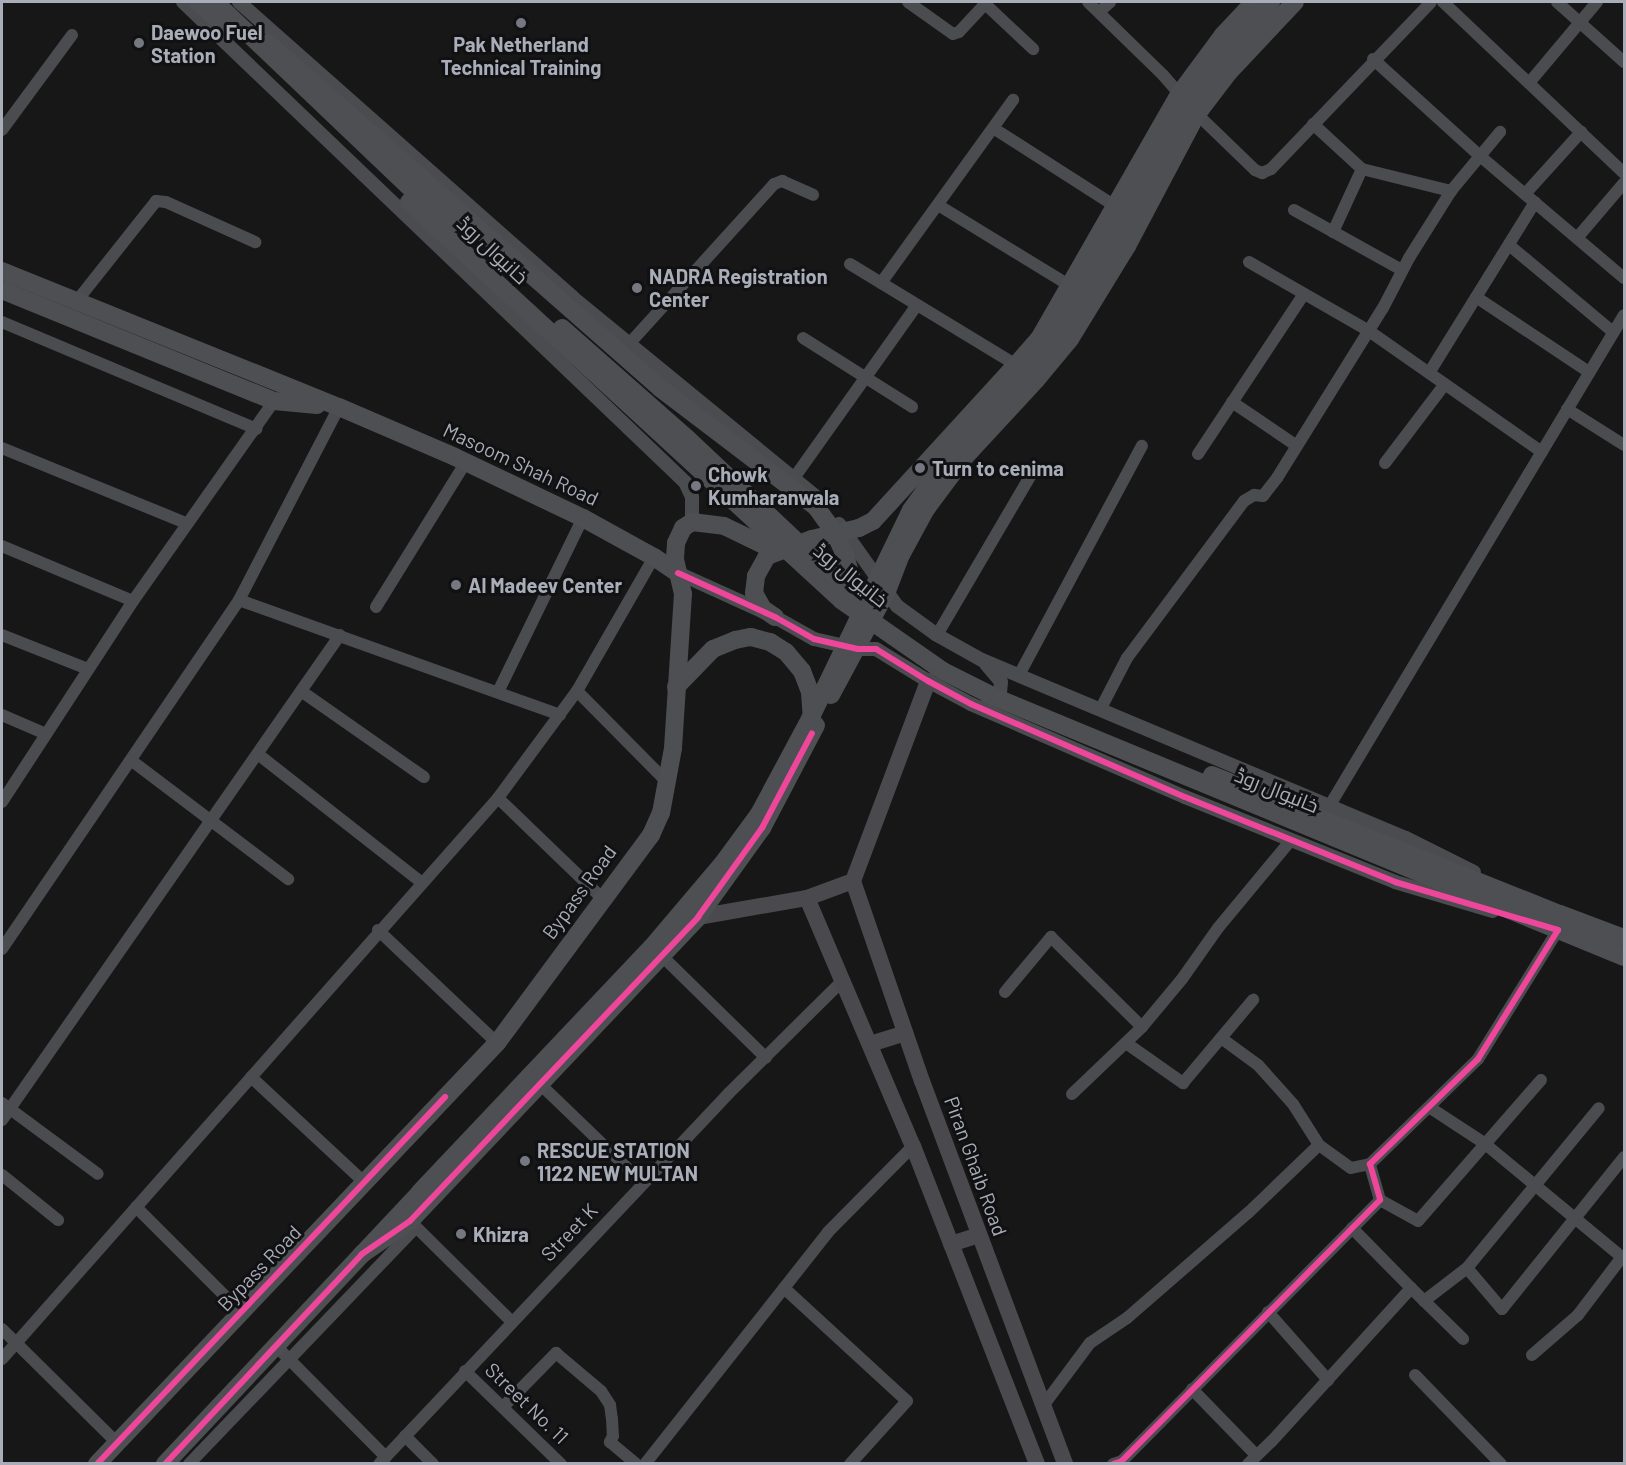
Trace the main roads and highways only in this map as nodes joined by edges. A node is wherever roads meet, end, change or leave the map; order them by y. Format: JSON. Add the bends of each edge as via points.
{"nodes":[{"id":1,"x":198,"y":2,"type":"edge"},
{"id":2,"x":216,"y":2,"type":"edge"},
{"id":3,"x":1254,"y":2,"type":"edge"},
{"id":4,"x":1271,"y":2,"type":"edge"},
{"id":5,"x":1295,"y":2,"type":"edge"},
{"id":6,"x":2,"y":272,"type":"edge"},
{"id":7,"x":2,"y":290,"type":"edge"},
{"id":8,"x":339,"y":407,"type":"junction"},
{"id":9,"x":776,"y":551,"type":"junction"},
{"id":10,"x":678,"y":573,"type":"junction"},
{"id":11,"x":776,"y":617,"type":"road end"},
{"id":12,"x":838,"y":662,"type":"junction"},
{"id":13,"x":928,"y":681,"type":"road end"},
{"id":14,"x":676,"y":687,"type":"junction"},
{"id":15,"x":812,"y":733,"type":"junction"},
{"id":16,"x":853,"y":881,"type":"junction"},
{"id":17,"x":807,"y":898,"type":"junction"},
{"id":18,"x":698,"y":917,"type":"junction"},
{"id":19,"x":1559,"y":922,"type":"junction"},
{"id":20,"x":1624,"y":938,"type":"edge"},
{"id":21,"x":1624,"y":957,"type":"edge"},
{"id":22,"x":905,"y":1033,"type":"junction"},
{"id":23,"x":870,"y":1044,"type":"junction"},
{"id":24,"x":979,"y":1235,"type":"junction"},
{"id":25,"x":951,"y":1244,"type":"junction"},
{"id":26,"x":362,"y":1254,"type":"junction"},
{"id":27,"x":1045,"y":1410,"type":"junction"},
{"id":28,"x":1021,"y":1422,"type":"junction"},
{"id":29,"x":1035,"y":1462,"type":"edge"},
{"id":30,"x":97,"y":1464,"type":"edge"},
{"id":31,"x":165,"y":1464,"type":"edge"},
{"id":32,"x":1065,"y":1464,"type":"edge"}],
"edges":[{"from":1,"to":19,"type":"main road","name":"خانیوال روڈ","bridge":true,"via":[[842,600],[943,671],[999,699]]},
{"from":2,"to":12,"type":"main road","bridge":true,"via":[[268,43],[660,388],[816,507],[835,533],[851,576],[852,603]]},
{"from":2,"to":19,"type":"main road","name":"خانیوال روڈ","bridge":true,"via":[[450,226],[689,440],[844,586],[926,648],[1024,700]]},
{"from":3,"to":9,"type":"main road","via":[[1207,54],[1180,93],[1039,339],[873,521]]},
{"from":4,"to":12,"type":"main road","bridge":true,"via":[[1195,96],[1061,327],[952,453],[911,510]]},
{"from":5,"to":15,"type":"main road","via":[[1229,72],[1197,114],[1087,313],[1036,380],[945,481],[907,542],[887,591]]},
{"from":6,"to":8,"type":"main road","name":"Masoom Shah Road"},
{"from":7,"to":8,"type":"main road","name":"Masoom Shah Road","via":[[274,400]]},
{"from":8,"to":10,"type":"main road","name":"Masoom Shah Road","via":[[583,518]]},
{"from":9,"to":10,"type":"main road","name":"Bypass Road","via":[[724,526],[692,522],[683,528],[676,543]]},
{"from":9,"to":11,"type":"main road","via":[[760,566],[753,585],[763,609]]},
{"from":10,"to":14,"type":"main road","name":"Bypass Road","via":[[683,594]]},
{"from":12,"to":26,"type":"main road","bridge":true,"via":[[759,814],[723,863],[651,948]]},
{"from":13,"to":16,"type":"main road"},
{"from":14,"to":15,"type":"main road","via":[[713,649],[752,637],[770,642],[786,652],[808,683]]},
{"from":14,"to":30,"type":"main road","name":"Bypass Road","via":[[668,783],[651,835],[497,1043]]},
{"from":15,"to":18,"type":"main road","via":[[762,828]]},
{"from":16,"to":17,"type":"main road"},
{"from":16,"to":22,"type":"main road","name":"Piran Ghaib Road"},
{"from":17,"to":18,"type":"main road"},
{"from":17,"to":23,"type":"main road"},
{"from":18,"to":26,"type":"main road","via":[[413,1224]]},
{"from":19,"to":20,"type":"main road","name":"خانیوال روڈ"},
{"from":19,"to":21,"type":"main road","name":"خانیوال روڈ"},
{"from":22,"to":23,"type":"main road"},
{"from":22,"to":24,"type":"main road","name":"Piran Ghaib Road"},
{"from":23,"to":25,"type":"main road"},
{"from":24,"to":25,"type":"main road"},
{"from":24,"to":27,"type":"main road","name":"Piran Ghaib Road"},
{"from":25,"to":28,"type":"main road"},
{"from":26,"to":31,"type":"main road","via":[[283,1352]]},
{"from":27,"to":28,"type":"main road"},
{"from":27,"to":32,"type":"main road","name":"Piran Ghaib Road"},
{"from":28,"to":29,"type":"main road"}]}
